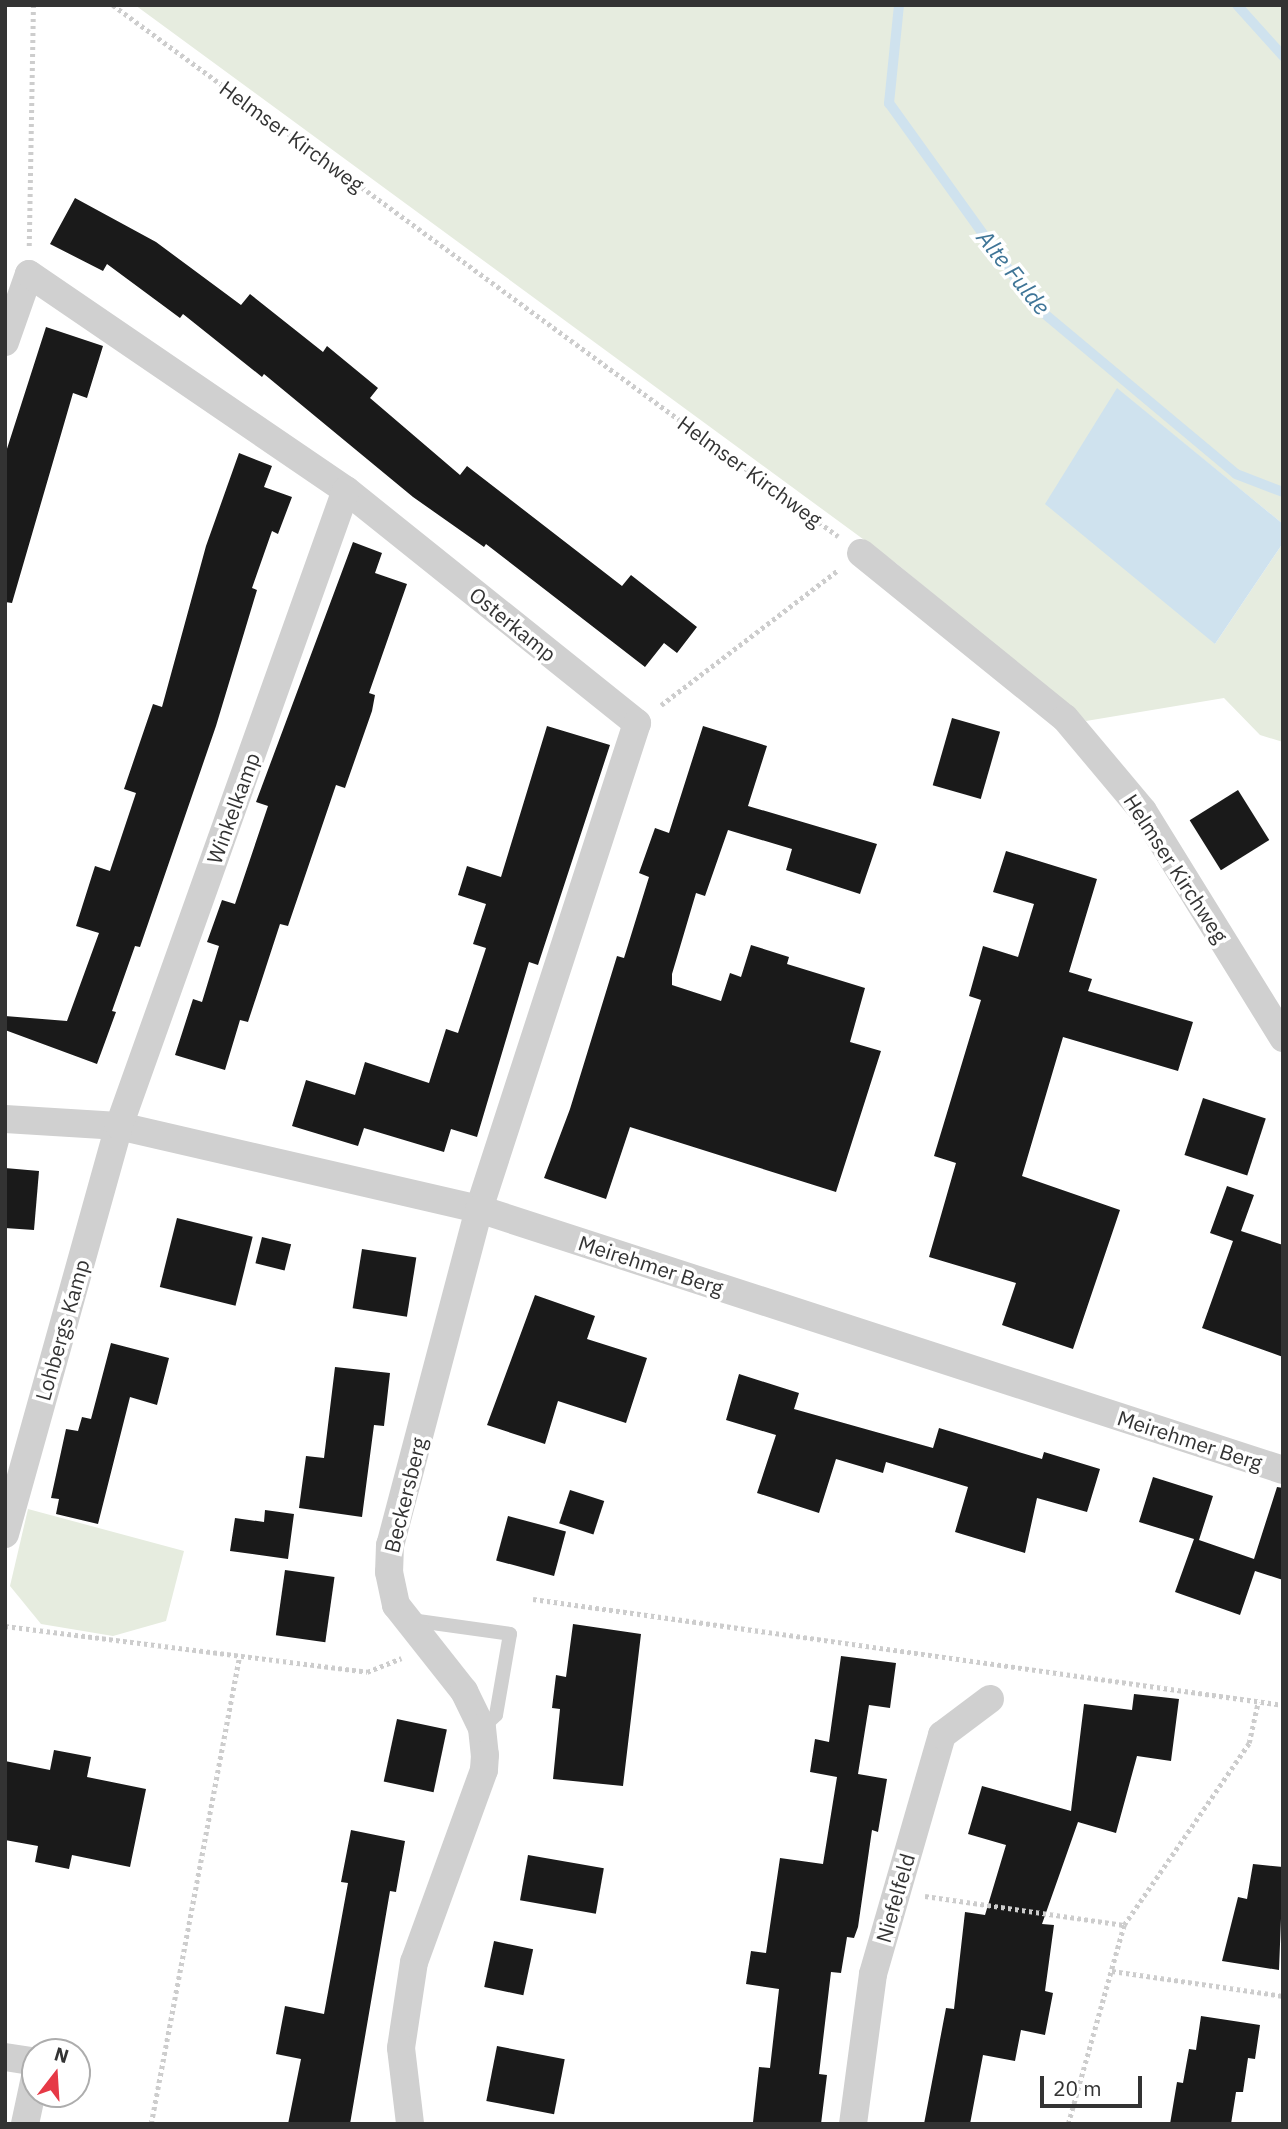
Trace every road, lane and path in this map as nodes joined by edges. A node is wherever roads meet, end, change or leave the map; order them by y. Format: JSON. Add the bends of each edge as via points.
{"nodes":[{"id":1,"x":33,"y":5,"type":"edge"},
{"id":2,"x":113,"y":5,"type":"edge"},
{"id":3,"x":29,"y":274,"type":"junction"},
{"id":4,"x":5,"y":342,"type":"edge"},
{"id":5,"x":346,"y":491,"type":"junction"},
{"id":6,"x":861,"y":553,"type":"junction"},
{"id":7,"x":637,"y":723,"type":"junction"},
{"id":8,"x":1283,"y":1038,"type":"edge"},
{"id":9,"x":5,"y":1119,"type":"edge"},
{"id":10,"x":119,"y":1126,"type":"junction"},
{"id":11,"x":479,"y":1209,"type":"junction"},
{"id":12,"x":1283,"y":1470,"type":"edge"},
{"id":13,"x":5,"y":1534,"type":"edge"},
{"id":14,"x":533,"y":1599,"type":"dead end"},
{"id":15,"x":403,"y":1619,"type":"junction"},
{"id":16,"x":5,"y":1626,"type":"edge"},
{"id":17,"x":426,"y":1647,"type":"junction"},
{"id":18,"x":239,"y":1658,"type":"junction"},
{"id":19,"x":990,"y":1699,"type":"dead end"},
{"id":20,"x":1258,"y":1702,"type":"junction"},
{"id":21,"x":1283,"y":1705,"type":"edge"},
{"id":22,"x":482,"y":1728,"type":"junction"},
{"id":23,"x":897,"y":1891,"type":"junction"},
{"id":24,"x":1124,"y":1925,"type":"junction"},
{"id":25,"x":1112,"y":1971,"type":"junction"},
{"id":26,"x":1283,"y":1996,"type":"edge"},
{"id":27,"x":151,"y":2124,"type":"edge"},
{"id":28,"x":410,"y":2124,"type":"edge"},
{"id":29,"x":853,"y":2124,"type":"edge"},
{"id":30,"x":1068,"y":2124,"type":"edge"}],
"edges":[{"from":1,"to":3,"type":"path"},
{"from":2,"to":6,"type":"path","name":"Helmser Kirchweg"},
{"from":3,"to":4,"type":"street"},
{"from":3,"to":5,"type":"street","name":"Osterkamp"},
{"from":5,"to":7,"type":"street","name":"Osterkamp"},
{"from":5,"to":10,"type":"street","name":"Winkelkamp"},
{"from":6,"to":7,"type":"path"},
{"from":6,"to":8,"type":"street","name":"Helmser Kirchweg","via":[[1065,718],[1143,811]]},
{"from":7,"to":11,"type":"street"},
{"from":9,"to":10,"type":"street","name":"Meirehmer Berg"},
{"from":10,"to":11,"type":"street","name":"Meirehmer Berg"},
{"from":10,"to":13,"type":"street","name":"Lohbergs Kamp"},
{"from":11,"to":12,"type":"street","name":"Meirehmer Berg"},
{"from":11,"to":15,"type":"street","name":"Beckersberg","via":[[390,1545],[391,1589]]},
{"from":14,"to":20,"type":"path"},
{"from":15,"to":17,"type":"street","name":"Beckersberg"},
{"from":15,"to":22,"type":"lane","via":[[510,1634],[496,1715]]},
{"from":16,"to":18,"type":"path"},
{"from":17,"to":18,"type":"path","via":[[367,1672]]},
{"from":17,"to":22,"type":"street","name":"Beckersberg","via":[[464,1691]]},
{"from":18,"to":27,"type":"path"},
{"from":19,"to":23,"type":"street","name":"Niefelfeld","via":[[942,1735]]},
{"from":20,"to":21,"type":"path"},
{"from":20,"to":24,"type":"path","via":[[1249,1743]]},
{"from":22,"to":28,"type":"street","name":"Beckersberg","via":[[484,1770],[426,1923],[405,2009],[402,2060]]},
{"from":23,"to":24,"type":"path"},
{"from":23,"to":29,"type":"street","name":"Niefelfeld","via":[[873,1974]]},
{"from":24,"to":25,"type":"path"},
{"from":25,"to":26,"type":"path"},
{"from":25,"to":30,"type":"path"}]}
